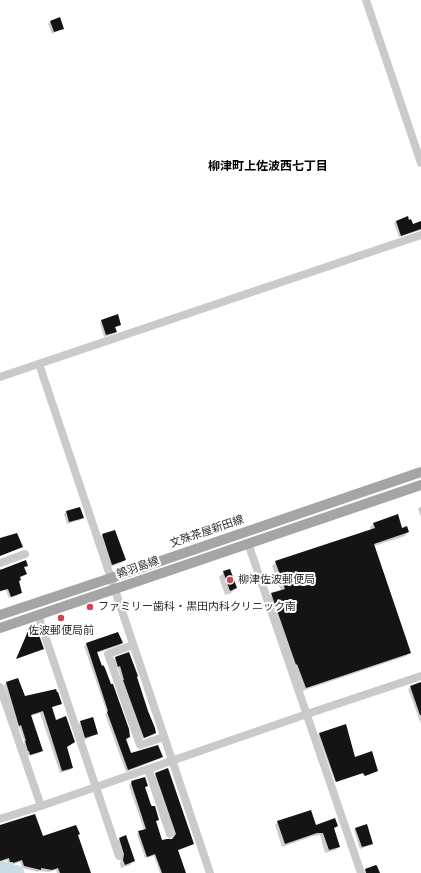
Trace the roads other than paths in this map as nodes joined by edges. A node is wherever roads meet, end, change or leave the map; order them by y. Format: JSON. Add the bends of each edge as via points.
{"nodes":[{"id":1,"x":366,"y":0,"type":"edge"},
{"id":2,"x":421,"y":163,"type":"edge"},
{"id":3,"x":421,"y":235,"type":"edge"},
{"id":4,"x":39,"y":364,"type":"junction"},
{"id":5,"x":0,"y":377,"type":"edge"},
{"id":6,"x":421,"y":472,"type":"edge"},
{"id":7,"x":421,"y":485,"type":"edge"},
{"id":8,"x":248,"y":543,"type":"junction"},
{"id":9,"x":26,"y":554,"type":"dead end"},
{"id":10,"x":0,"y":563,"type":"edge"},
{"id":11,"x":111,"y":578,"type":"junction"},
{"id":12,"x":114,"y":590,"type":"junction"},
{"id":13,"x":0,"y":615,"type":"edge"},
{"id":14,"x":38,"y":615,"type":"junction"},
{"id":15,"x":0,"y":628,"type":"edge"},
{"id":16,"x":133,"y":645,"type":"junction"},
{"id":17,"x":421,"y":676,"type":"edge"},
{"id":18,"x":0,"y":687,"type":"edge"},
{"id":19,"x":307,"y":714,"type":"junction"},
{"id":20,"x":164,"y":738,"type":"junction"},
{"id":21,"x":172,"y":761,"type":"junction"},
{"id":22,"x":148,"y":769,"type":"junction"},
{"id":23,"x":96,"y":786,"type":"junction"},
{"id":24,"x":41,"y":806,"type":"junction"},
{"id":25,"x":0,"y":818,"type":"edge"},
{"id":26,"x":170,"y":834,"type":"dead end"},
{"id":27,"x":119,"y":856,"type":"dead end"},
{"id":28,"x":210,"y":873,"type":"edge"},
{"id":29,"x":361,"y":873,"type":"edge"}],
"edges":[{"from":1,"to":2,"type":"street"},
{"from":3,"to":4,"type":"street"},
{"from":4,"to":5,"type":"street"},
{"from":4,"to":11,"type":"street"},
{"from":6,"to":11,"type":"main road","name":"文殊茶屋新田線"},
{"from":7,"to":8,"type":"main road","name":"鶉羽島線"},
{"from":8,"to":12,"type":"main road","name":"鶉羽島線"},
{"from":8,"to":19,"type":"street"},
{"from":9,"to":10,"type":"street"},
{"from":11,"to":12,"type":"street"},
{"from":11,"to":13,"type":"main road","name":"文殊茶屋新田線"},
{"from":12,"to":14,"type":"main road","name":"鶉羽島線"},
{"from":12,"to":16,"type":"street"},
{"from":14,"to":15,"type":"main road","name":"鶉羽島線"},
{"from":14,"to":23,"type":"street"},
{"from":16,"to":20,"type":"street"},
{"from":16,"to":20,"type":"street","via":[[108,654],[140,745]]},
{"from":17,"to":19,"type":"street"},
{"from":18,"to":24,"type":"street"},
{"from":19,"to":21,"type":"street"},
{"from":19,"to":29,"type":"street"},
{"from":20,"to":21,"type":"street"},
{"from":21,"to":22,"type":"street"},
{"from":21,"to":28,"type":"street"},
{"from":22,"to":23,"type":"street"},
{"from":22,"to":26,"type":"street"},
{"from":23,"to":24,"type":"street"},
{"from":23,"to":27,"type":"street"},
{"from":24,"to":25,"type":"street"}]}
